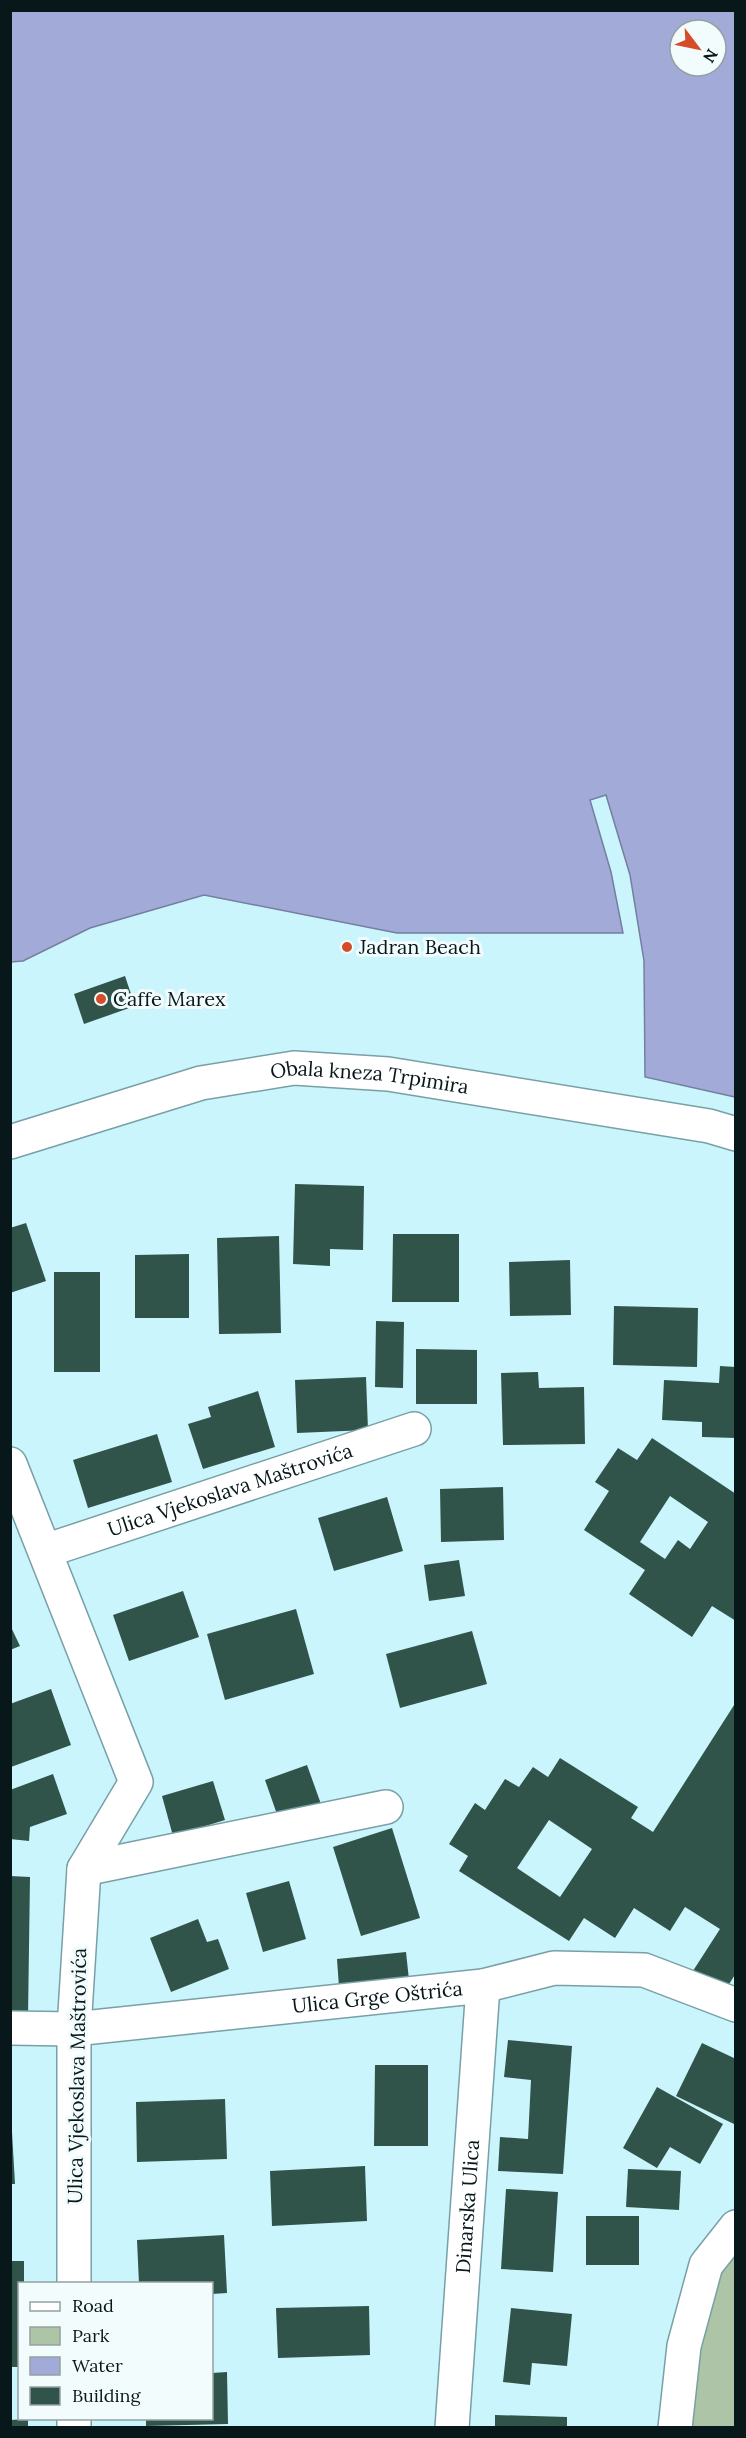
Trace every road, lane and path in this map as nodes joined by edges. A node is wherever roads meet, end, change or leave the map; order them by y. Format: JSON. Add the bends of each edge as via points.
{"nodes":[{"id":1,"x":735,"y":1134,"type":"edge"},
{"id":2,"x":10,"y":1142,"type":"edge"},
{"id":3,"x":414,"y":1429,"type":"dead end"},
{"id":4,"x":10,"y":1464,"type":"edge"},
{"id":5,"x":45,"y":1551,"type":"junction"},
{"id":6,"x":386,"y":1807,"type":"dead end"},
{"id":7,"x":84,"y":1869,"type":"junction"},
{"id":8,"x":483,"y":1986,"type":"junction"},
{"id":9,"x":735,"y":2005,"type":"edge"},
{"id":10,"x":10,"y":2028,"type":"edge"},
{"id":11,"x":74,"y":2029,"type":"junction"},
{"id":12,"x":735,"y":2227,"type":"edge"},
{"id":13,"x":74,"y":2282,"type":"edge"},
{"id":14,"x":452,"y":2427,"type":"edge"},
{"id":15,"x":675,"y":2427,"type":"edge"}],
"edges":[{"from":1,"to":2,"type":"street","name":"Obala kneza Trpimira","via":[[709,1126],[388,1074],[294,1068],[201,1083]]},
{"from":3,"to":5,"type":"street","name":"Ulica Vjekoslava Maštrovića"},
{"from":4,"to":5,"type":"street","name":"Ulica Vjekoslava Maštrovića"},
{"from":5,"to":7,"type":"street","name":"Ulica Vjekoslava Maštrovića","via":[[136,1782]]},
{"from":6,"to":7,"type":"street"},
{"from":7,"to":11,"type":"street","name":"Ulica Vjekoslava Maštrovića"},
{"from":8,"to":9,"type":"street","name":"Ulica Grge Oštrića","via":[[554,1968],[645,1970]]},
{"from":8,"to":11,"type":"street","name":"Ulica Grge Oštrića"},
{"from":8,"to":14,"type":"street","name":"Dinarska Ulica"},
{"from":10,"to":11,"type":"street","name":"Ulica Grge Oštrića"},
{"from":11,"to":13,"type":"street","name":"Ulica Vjekoslava Maštrovića"},
{"from":12,"to":15,"type":"street","via":[[706,2265],[684,2346]]}]}
